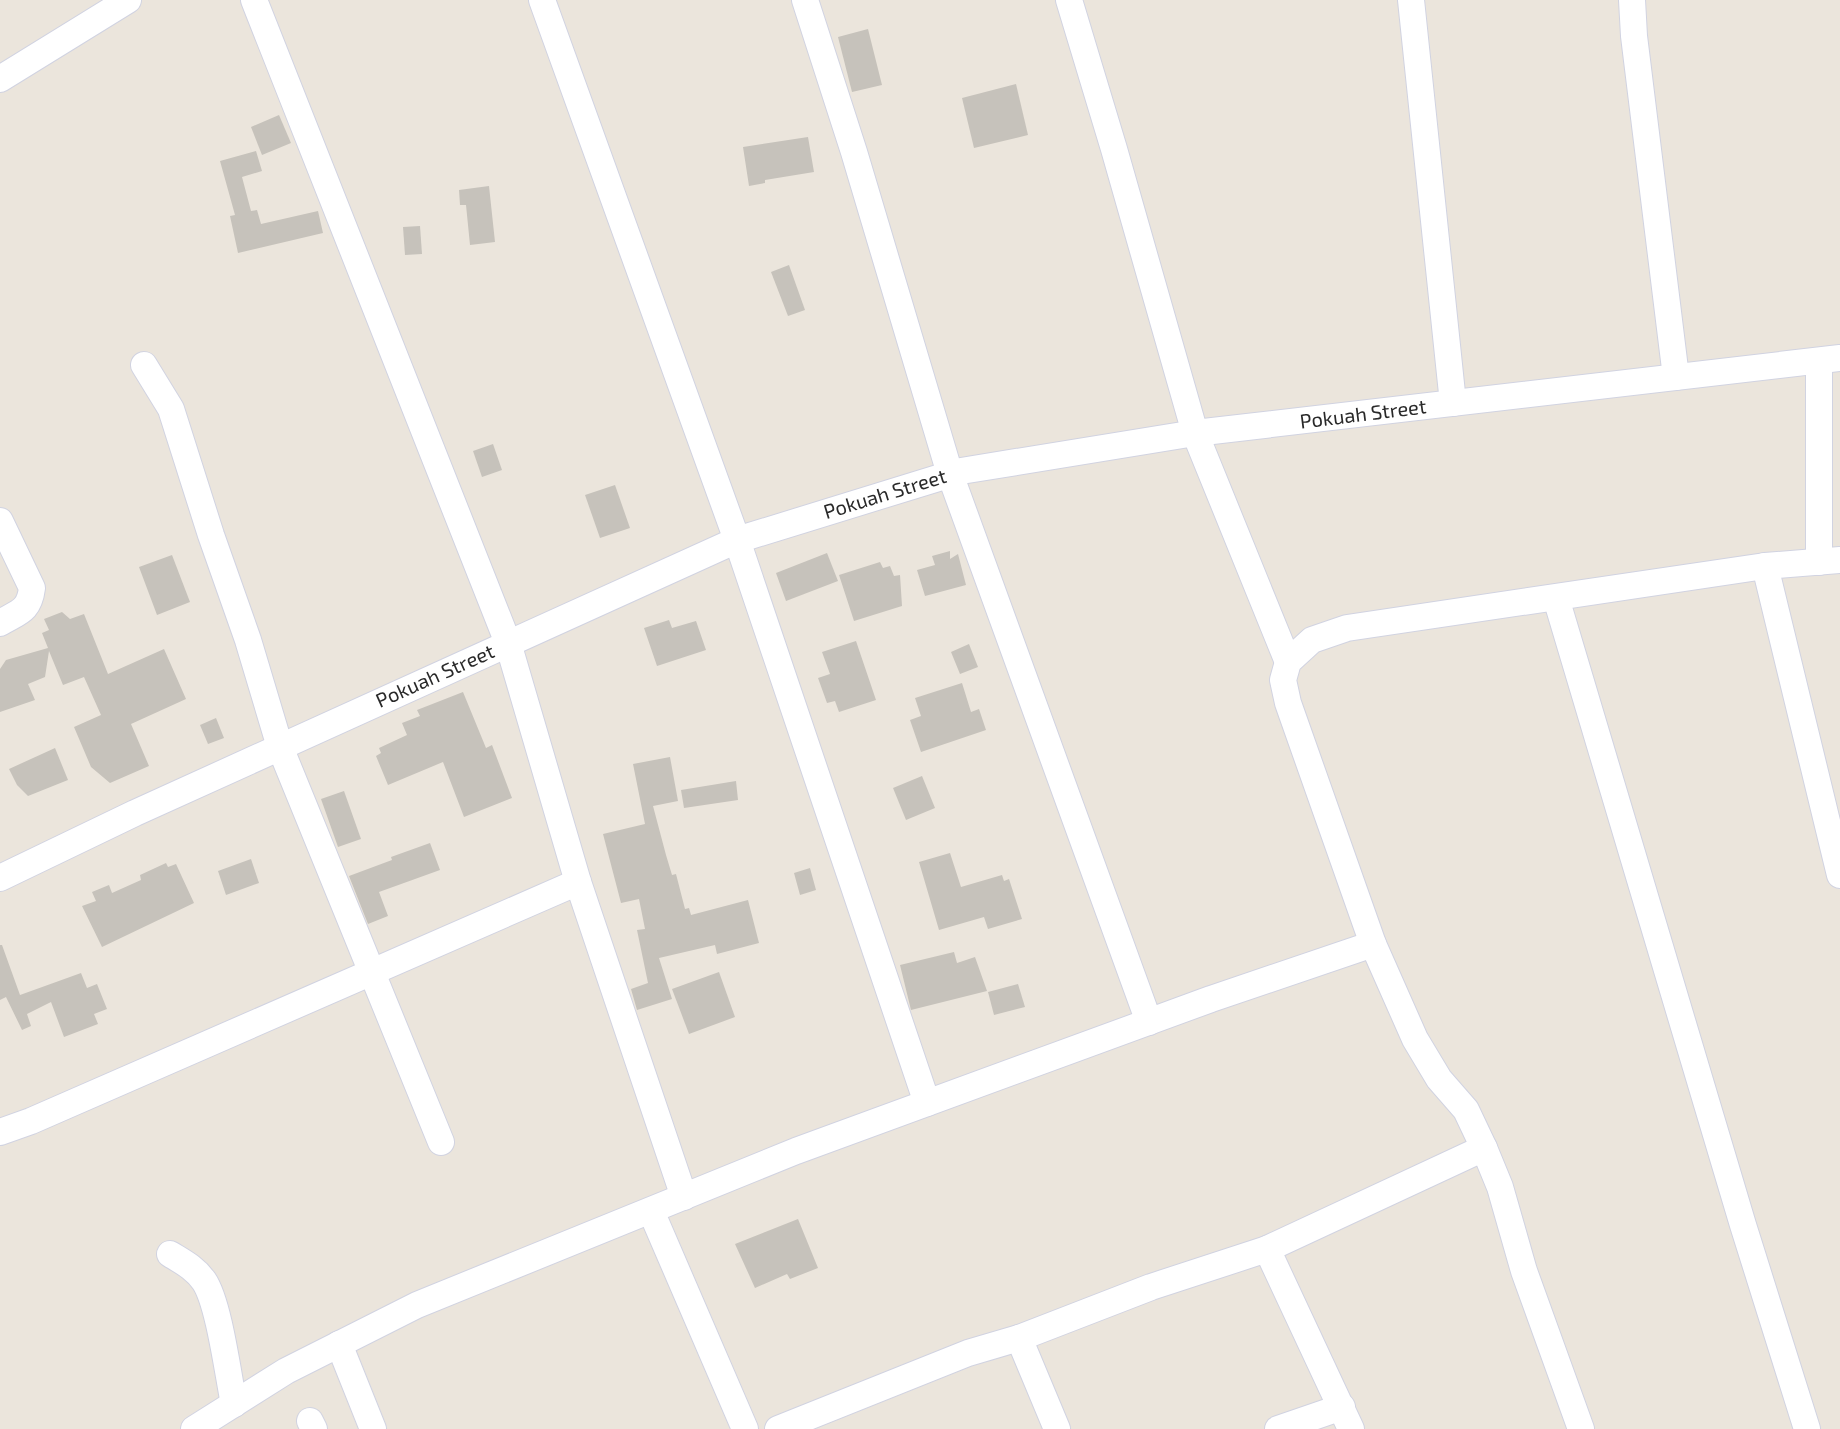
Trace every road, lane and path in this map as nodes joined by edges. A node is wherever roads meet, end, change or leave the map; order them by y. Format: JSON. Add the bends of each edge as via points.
{"nodes":[{"id":1,"x":128,"y":0,"type":"edge"},
{"id":2,"x":254,"y":0,"type":"edge"},
{"id":3,"x":542,"y":0,"type":"edge"},
{"id":4,"x":805,"y":0,"type":"edge"},
{"id":5,"x":1069,"y":0,"type":"edge"},
{"id":6,"x":1411,"y":0,"type":"edge"},
{"id":7,"x":1632,"y":0,"type":"edge"},
{"id":8,"x":0,"y":79,"type":"edge"},
{"id":9,"x":1829,"y":359,"type":"edge"},
{"id":10,"x":144,"y":365,"type":"dead end"},
{"id":11,"x":1676,"y":377,"type":"junction"},
{"id":12,"x":1453,"y":404,"type":"junction"},
{"id":13,"x":1195,"y":433,"type":"junction"},
{"id":14,"x":950,"y":474,"type":"junction"},
{"id":15,"x":0,"y":521,"type":"edge"},
{"id":16,"x":737,"y":540,"type":"junction"},
{"id":17,"x":1830,"y":561,"type":"edge"},
{"id":18,"x":1765,"y":566,"type":"junction"},
{"id":19,"x":1556,"y":598,"type":"junction"},
{"id":20,"x":0,"y":623,"type":"edge"},
{"id":21,"x":508,"y":643,"type":"junction"},
{"id":22,"x":1288,"y":662,"type":"junction"},
{"id":23,"x":280,"y":747,"type":"junction"},
{"id":24,"x":1840,"y":875,"type":"edge"},
{"id":25,"x":0,"y":878,"type":"edge"},
{"id":26,"x":578,"y":882,"type":"junction"},
{"id":27,"x":1373,"y":944,"type":"junction"},
{"id":28,"x":371,"y":973,"type":"junction"},
{"id":29,"x":1149,"y":1022,"type":"junction"},
{"id":30,"x":927,"y":1103,"type":"junction"},
{"id":31,"x":0,"y":1132,"type":"edge"},
{"id":32,"x":441,"y":1142,"type":"dead end"},
{"id":33,"x":1484,"y":1148,"type":"junction"},
{"id":34,"x":684,"y":1197,"type":"junction"},
{"id":35,"x":651,"y":1210,"type":"junction"},
{"id":36,"x":1267,"y":1250,"type":"junction"},
{"id":37,"x":170,"y":1254,"type":"dead end"},
{"id":38,"x":1019,"y":1338,"type":"junction"},
{"id":39,"x":339,"y":1344,"type":"junction"},
{"id":40,"x":234,"y":1404,"type":"junction"},
{"id":41,"x":1347,"y":1418,"type":"edge"},
{"id":42,"x":194,"y":1429,"type":"edge"},
{"id":43,"x":373,"y":1429,"type":"edge"},
{"id":44,"x":745,"y":1429,"type":"edge"},
{"id":45,"x":778,"y":1429,"type":"edge"},
{"id":46,"x":1057,"y":1429,"type":"edge"},
{"id":47,"x":1278,"y":1429,"type":"edge"},
{"id":48,"x":1581,"y":1429,"type":"edge"},
{"id":49,"x":1807,"y":1429,"type":"edge"}],
"edges":[{"from":1,"to":8,"type":"street"},
{"from":2,"to":21,"type":"street"},
{"from":3,"to":16,"type":"street"},
{"from":4,"to":14,"type":"street"},
{"from":5,"to":13,"type":"street"},
{"from":6,"to":12,"type":"street"},
{"from":7,"to":11,"type":"street"},
{"from":9,"to":11,"type":"street","name":"Pokuah Street"},
{"from":9,"to":17,"type":"street"},
{"from":10,"to":23,"type":"street","via":[[171,409]]},
{"from":11,"to":12,"type":"street","name":"Pokuah Street"},
{"from":12,"to":13,"type":"street","name":"Pokuah Street"},
{"from":13,"to":14,"type":"street","name":"Pokuah Street"},
{"from":13,"to":22,"type":"street"},
{"from":14,"to":16,"type":"street","name":"Pokuah Street"},
{"from":14,"to":29,"type":"street"},
{"from":15,"to":20,"type":"street","via":[[32,588],[26,608]]},
{"from":16,"to":21,"type":"street","name":"Pokuah Street"},
{"from":16,"to":30,"type":"street"},
{"from":17,"to":18,"type":"street"},
{"from":18,"to":19,"type":"street"},
{"from":18,"to":24,"type":"street"},
{"from":19,"to":22,"type":"street","via":[[1347,628],[1312,640]]},
{"from":19,"to":49,"type":"street"},
{"from":21,"to":23,"type":"street","name":"Pokuah Street"},
{"from":21,"to":26,"type":"street"},
{"from":22,"to":27,"type":"street","via":[[1283,680],[1288,703]]},
{"from":23,"to":25,"type":"street","name":"Pokuah Street"},
{"from":23,"to":28,"type":"street"},
{"from":26,"to":28,"type":"street"},
{"from":26,"to":34,"type":"street"},
{"from":27,"to":29,"type":"street"},
{"from":27,"to":33,"type":"street","via":[[1415,1039],[1439,1079],[1466,1110]]},
{"from":28,"to":31,"type":"street"},
{"from":28,"to":32,"type":"street"},
{"from":29,"to":30,"type":"street"},
{"from":30,"to":34,"type":"street"},
{"from":33,"to":36,"type":"street"},
{"from":33,"to":48,"type":"street"},
{"from":34,"to":35,"type":"street"},
{"from":35,"to":39,"type":"street","via":[[417,1305]]},
{"from":35,"to":44,"type":"street"},
{"from":36,"to":38,"type":"street","via":[[1151,1287]]},
{"from":36,"to":41,"type":"street"},
{"from":37,"to":40,"type":"street","via":[[194,1269],[205,1282],[216,1312]]},
{"from":38,"to":45,"type":"street","via":[[968,1353]]},
{"from":38,"to":46,"type":"street"},
{"from":39,"to":40,"type":"street"},
{"from":39,"to":43,"type":"street"},
{"from":40,"to":42,"type":"street"},
{"from":41,"to":47,"type":"street"}]}
